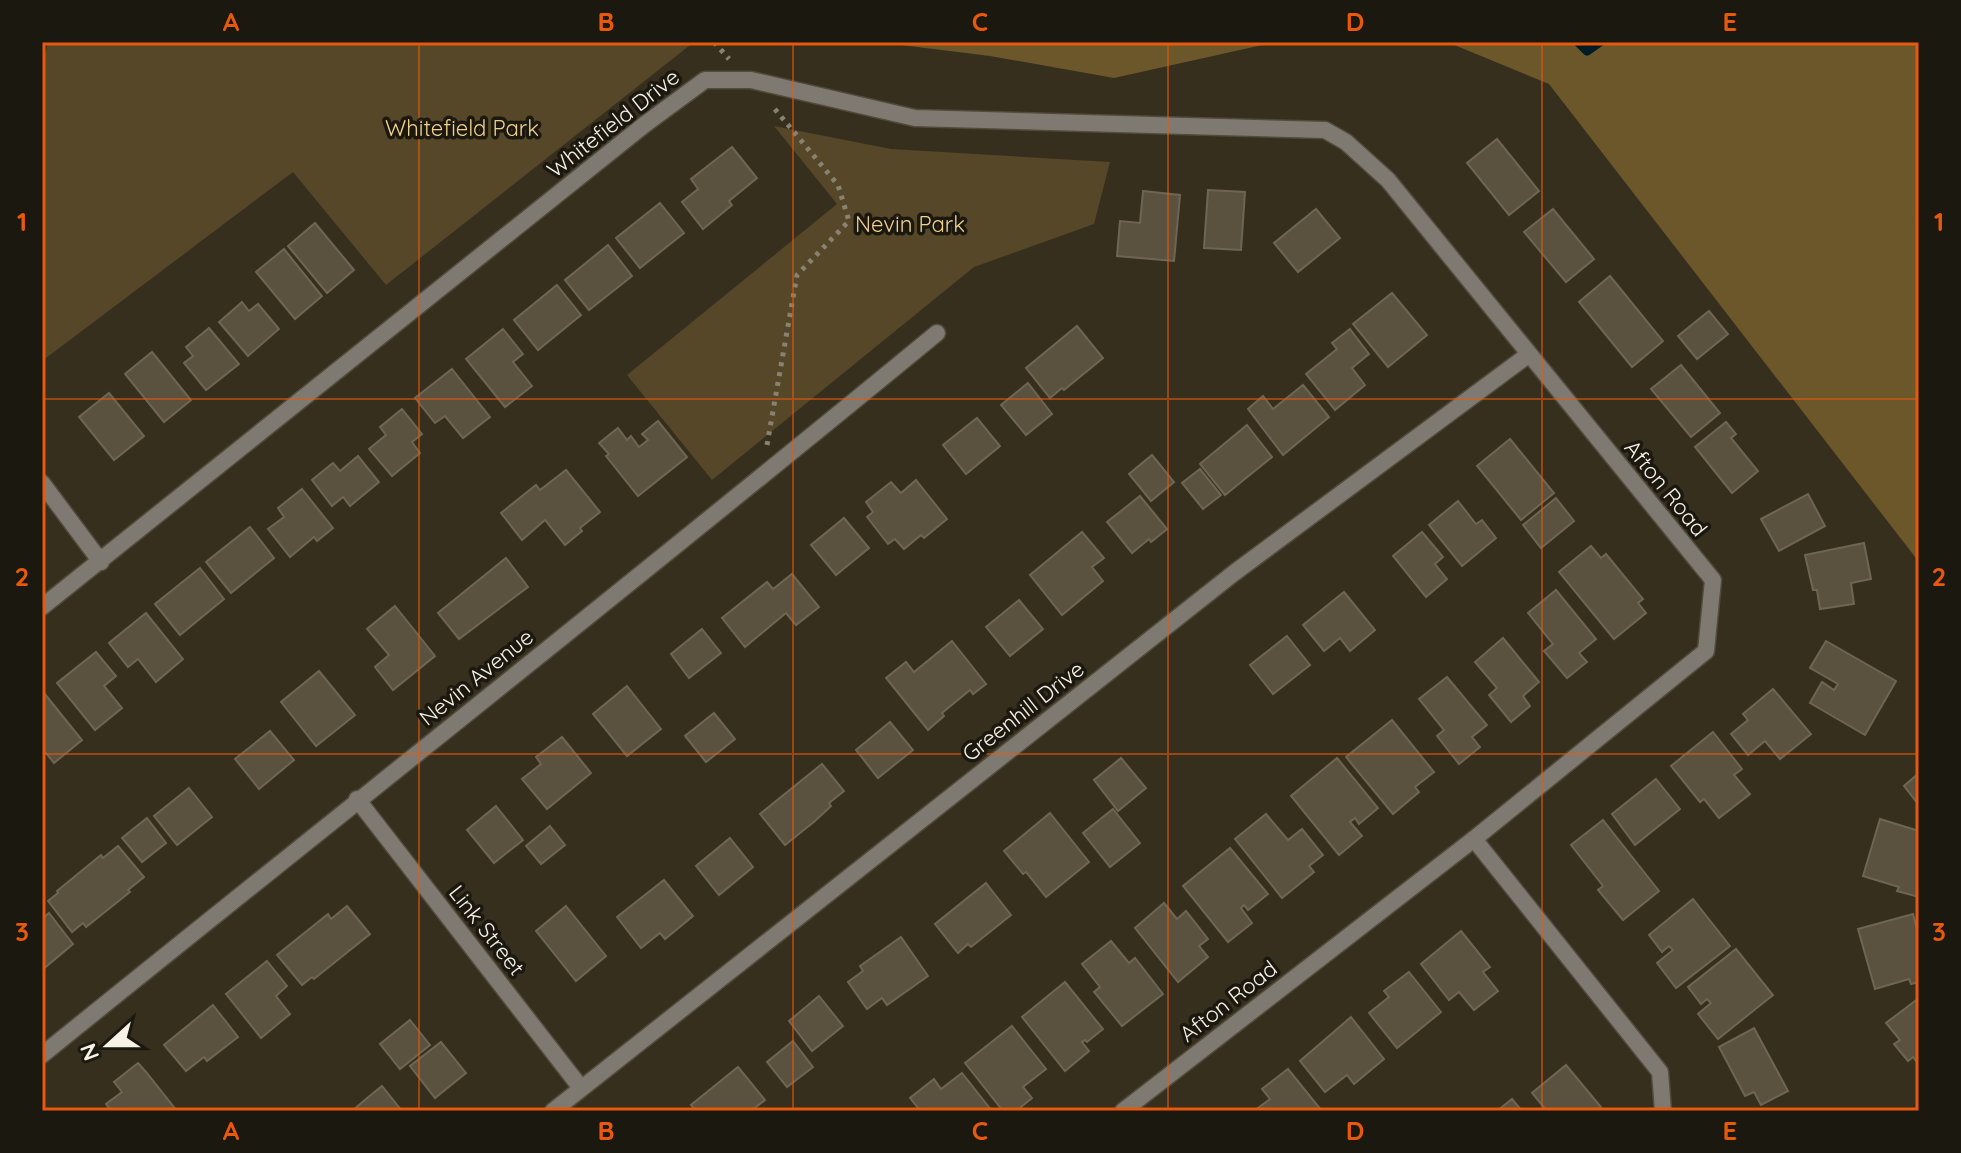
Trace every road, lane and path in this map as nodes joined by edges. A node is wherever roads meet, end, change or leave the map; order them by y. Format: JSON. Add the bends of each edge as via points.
{"nodes":[{"id":1,"x":751,"y":80,"type":"junction"},
{"id":2,"x":1346,"y":142,"type":"joint"},
{"id":3,"x":937,"y":333,"type":"dead end"},
{"id":4,"x":1528,"y":355,"type":"junction"},
{"id":5,"x":761,"y":478,"type":"junction"},
{"id":6,"x":42,"y":483,"type":"edge"},
{"id":7,"x":101,"y":562,"type":"junction"},
{"id":8,"x":42,"y":607,"type":"edge"},
{"id":9,"x":357,"y":799,"type":"junction"},
{"id":10,"x":1474,"y":839,"type":"junction"},
{"id":11,"x":42,"y":1055,"type":"edge"},
{"id":12,"x":581,"y":1088,"type":"junction"},
{"id":13,"x":553,"y":1111,"type":"edge"},
{"id":14,"x":1123,"y":1111,"type":"edge"},
{"id":15,"x":1663,"y":1111,"type":"edge"}],
"edges":[{"from":1,"to":2,"type":"street","name":"Whitefield Drive","via":[[915,118],[1325,130]]},
{"from":1,"to":5,"type":"path","via":[[838,185],[849,221],[797,275]]},
{"from":1,"to":7,"type":"street","name":"Whitefield Drive","via":[[705,80],[680,98]]},
{"from":2,"to":4,"type":"street","name":"Afton Road","via":[[1388,180]]},
{"from":3,"to":5,"type":"street","name":"Nevin Avenue"},
{"from":4,"to":10,"type":"street","name":"Afton Road","via":[[1713,580],[1706,651]]},
{"from":4,"to":12,"type":"street","name":"Greenhill Drive","via":[[1234,573]]},
{"from":5,"to":9,"type":"street","name":"Nevin Avenue"},
{"from":6,"to":7,"type":"street"},
{"from":7,"to":8,"type":"street","name":"Whitefield Drive"},
{"from":9,"to":11,"type":"street","name":"Nevin Avenue"},
{"from":9,"to":12,"type":"street","name":"Link Street"},
{"from":10,"to":14,"type":"street","name":"Afton Road"},
{"from":10,"to":15,"type":"street","via":[[1660,1072]]},
{"from":12,"to":13,"type":"street","name":"Greenhill Drive"}]}
